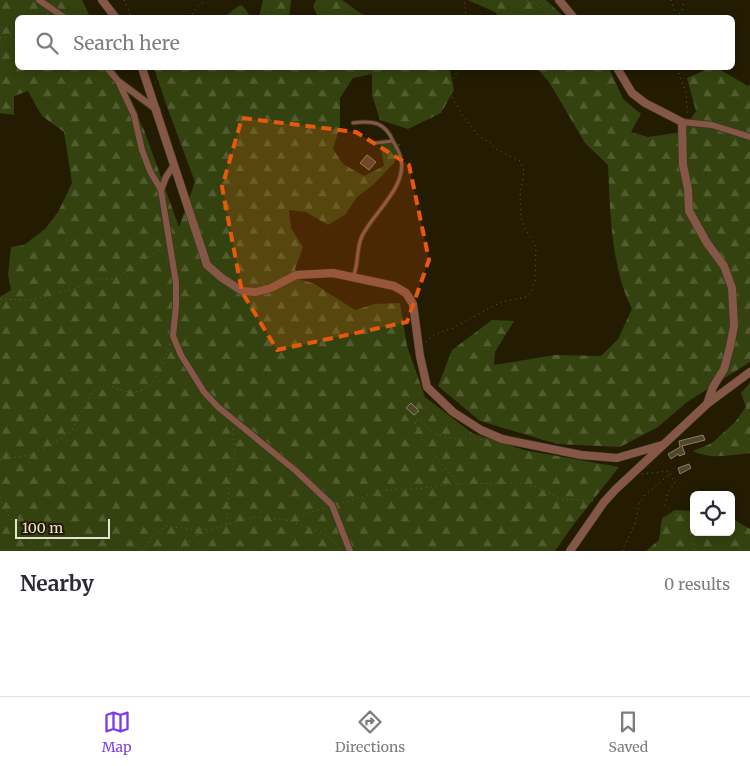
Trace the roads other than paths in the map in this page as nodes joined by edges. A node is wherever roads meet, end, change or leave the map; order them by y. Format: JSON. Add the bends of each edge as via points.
{"nodes":[{"id":1,"x":39,"y":0,"type":"edge"},
{"id":2,"x":102,"y":0,"type":"edge"},
{"id":3,"x":559,"y":0,"type":"edge"},
{"id":4,"x":61,"y":15,"type":"edge"},
{"id":5,"x":114,"y":15,"type":"edge"},
{"id":6,"x":572,"y":15,"type":"edge"},
{"id":7,"x":109,"y":70,"type":"edge"},
{"id":8,"x":143,"y":70,"type":"edge"},
{"id":9,"x":618,"y":70,"type":"edge"},
{"id":10,"x":118,"y":81,"type":"junction"},
{"id":11,"x":157,"y":110,"type":"junction"},
{"id":12,"x":685,"y":122,"type":"junction"},
{"id":13,"x":353,"y":123,"type":"dead end"},
{"id":14,"x":750,"y":137,"type":"edge"},
{"id":15,"x":393,"y":141,"type":"junction"},
{"id":16,"x":376,"y":143,"type":"dead end"},
{"id":17,"x":174,"y":165,"type":"junction"},
{"id":18,"x":162,"y":190,"type":"junction"},
{"id":19,"x":353,"y":278,"type":"junction"},
{"id":20,"x":750,"y":372,"type":"edge"},
{"id":21,"x":707,"y":404,"type":"junction"},
{"id":22,"x":662,"y":445,"type":"junction"},
{"id":23,"x":350,"y":551,"type":"edge"},
{"id":24,"x":570,"y":551,"type":"edge"}],
"edges":[{"from":1,"to":4,"type":"street"},
{"from":2,"to":5,"type":"street"},
{"from":3,"to":6,"type":"street"},
{"from":7,"to":10,"type":"street"},
{"from":8,"to":11,"type":"street"},
{"from":9,"to":12,"type":"street","via":[[632,93],[644,103]]},
{"from":10,"to":11,"type":"street"},
{"from":10,"to":18,"type":"street","via":[[134,115],[150,171]]},
{"from":11,"to":17,"type":"street"},
{"from":12,"to":14,"type":"street","via":[[712,125]]},
{"from":12,"to":21,"type":"street","via":[[683,165],[688,211],[724,266],[732,288],[734,326],[730,347],[724,369]]},
{"from":13,"to":15,"type":"lane","via":[[377,123],[389,132]]},
{"from":15,"to":16,"type":"lane"},
{"from":15,"to":19,"type":"lane","via":[[401,159],[401,173],[390,198],[379,208],[361,238]]},
{"from":17,"to":18,"type":"street"},
{"from":17,"to":19,"type":"street","via":[[208,265],[242,291],[271,288],[296,275],[333,273]]},
{"from":18,"to":23,"type":"street","via":[[176,283],[173,336],[181,355],[204,392],[218,407],[332,505]]},
{"from":19,"to":22,"type":"street","via":[[394,286],[406,293],[413,304],[427,387],[453,412],[480,430],[502,439],[581,455],[617,458]]},
{"from":20,"to":21,"type":"street"},
{"from":21,"to":22,"type":"street"},
{"from":22,"to":24,"type":"street","via":[[604,502]]}]}
